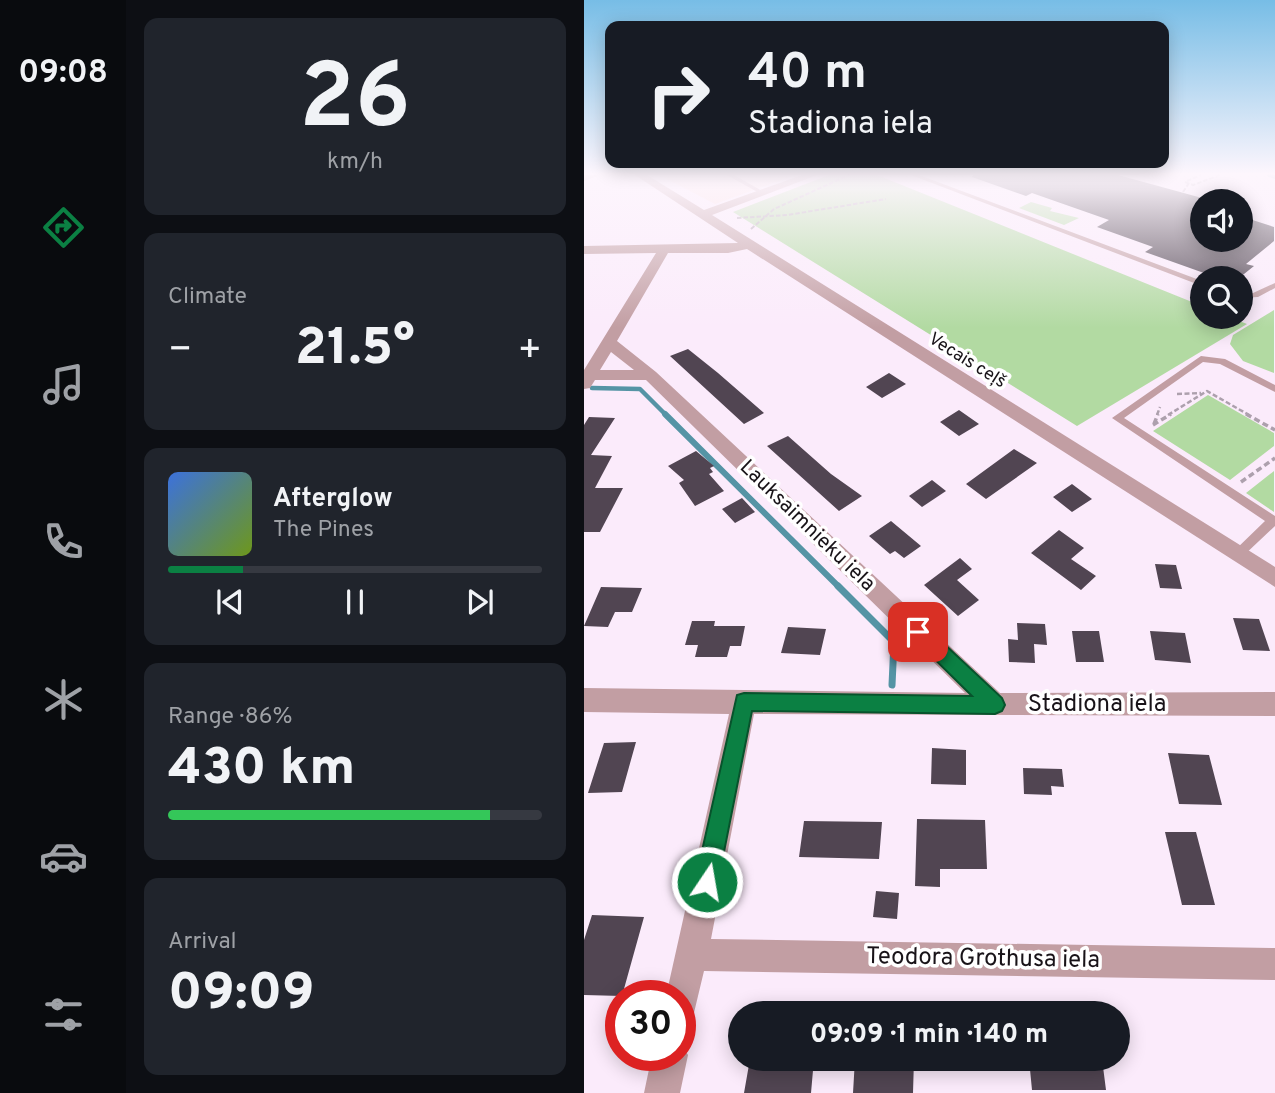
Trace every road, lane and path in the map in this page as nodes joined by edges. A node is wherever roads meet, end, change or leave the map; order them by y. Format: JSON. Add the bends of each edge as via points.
{"nodes":[{"id":1,"x":722,"y":226,"type":"edge"},
{"id":2,"x":758,"y":226,"type":"edge"},
{"id":3,"x":1049,"y":226,"type":"edge"},
{"id":4,"x":742,"y":240,"type":"junction"},
{"id":5,"x":584,"y":250,"type":"edge"},
{"id":6,"x":664,"y":250,"type":"junction"},
{"id":7,"x":1190,"y":279,"type":"edge"},
{"id":8,"x":1275,"y":285,"type":"edge"},
{"id":9,"x":1253,"y":295,"type":"edge"},
{"id":10,"x":610,"y":343,"type":"junction"},
{"id":11,"x":650,"y":375,"type":"junction"},
{"id":12,"x":586,"y":378,"type":"edge"},
{"id":13,"x":1275,"y":389,"type":"edge"},
{"id":14,"x":1203,"y":393,"type":"junction"},
{"id":15,"x":1154,"y":424,"type":"junction"},
{"id":16,"x":1275,"y":430,"type":"edge"},
{"id":17,"x":1139,"y":433,"type":"junction"},
{"id":18,"x":1275,"y":457,"type":"edge"},
{"id":19,"x":1228,"y":492,"type":"junction"},
{"id":20,"x":1274,"y":522,"type":"edge"},
{"id":21,"x":1237,"y":555,"type":"junction"},
{"id":22,"x":1275,"y":578,"type":"edge"},
{"id":23,"x":584,"y":700,"type":"edge"},
{"id":24,"x":744,"y":702,"type":"junction"},
{"id":25,"x":1275,"y":704,"type":"edge"},
{"id":26,"x":995,"y":705,"type":"junction"},
{"id":27,"x":692,"y":955,"type":"junction"},
{"id":28,"x":1275,"y":964,"type":"edge"},
{"id":29,"x":686,"y":980,"type":"edge"},
{"id":30,"x":667,"y":1071,"type":"edge"},
{"id":31,"x":662,"y":1093,"type":"edge"}],
"edges":[{"from":1,"to":4,"type":"street","name":"Vecais ceļš"},
{"from":2,"to":4,"type":"path"},
{"from":3,"to":7,"type":"lane"},
{"from":4,"to":6,"type":"street","via":[[728,249]]},
{"from":4,"to":21,"type":"street","name":"Vecais ceļš"},
{"from":5,"to":6,"type":"street"},
{"from":6,"to":10,"type":"street"},
{"from":8,"to":9,"type":"lane"},
{"from":10,"to":11,"type":"street","name":"Lauksaimnieku iela"},
{"from":10,"to":12,"type":"street"},
{"from":11,"to":12,"type":"street"},
{"from":11,"to":26,"type":"street","name":"Lauksaimnieku iela"},
{"from":13,"to":17,"type":"lane","via":[[1222,361],[1201,359],[1117,418]]},
{"from":14,"to":15,"type":"path"},
{"from":14,"to":15,"type":"path","via":[[1187,392],[1166,400],[1157,410]]},
{"from":14,"to":16,"type":"path","via":[[1207,391]]},
{"from":15,"to":17,"type":"path"},
{"from":17,"to":19,"type":"lane"},
{"from":18,"to":19,"type":"path"},
{"from":19,"to":20,"type":"lane"},
{"from":20,"to":21,"type":"lane"},
{"from":21,"to":22,"type":"street","name":"Vecais ceļš"},
{"from":23,"to":24,"type":"street","name":"Stadiona iela"},
{"from":24,"to":26,"type":"street","name":"Stadiona iela"},
{"from":24,"to":27,"type":"street"},
{"from":25,"to":26,"type":"street","name":"Stadiona iela"},
{"from":27,"to":28,"type":"street","name":"Teodora Grothusa iela"},
{"from":27,"to":29,"type":"street"},
{"from":30,"to":31,"type":"street"}]}
